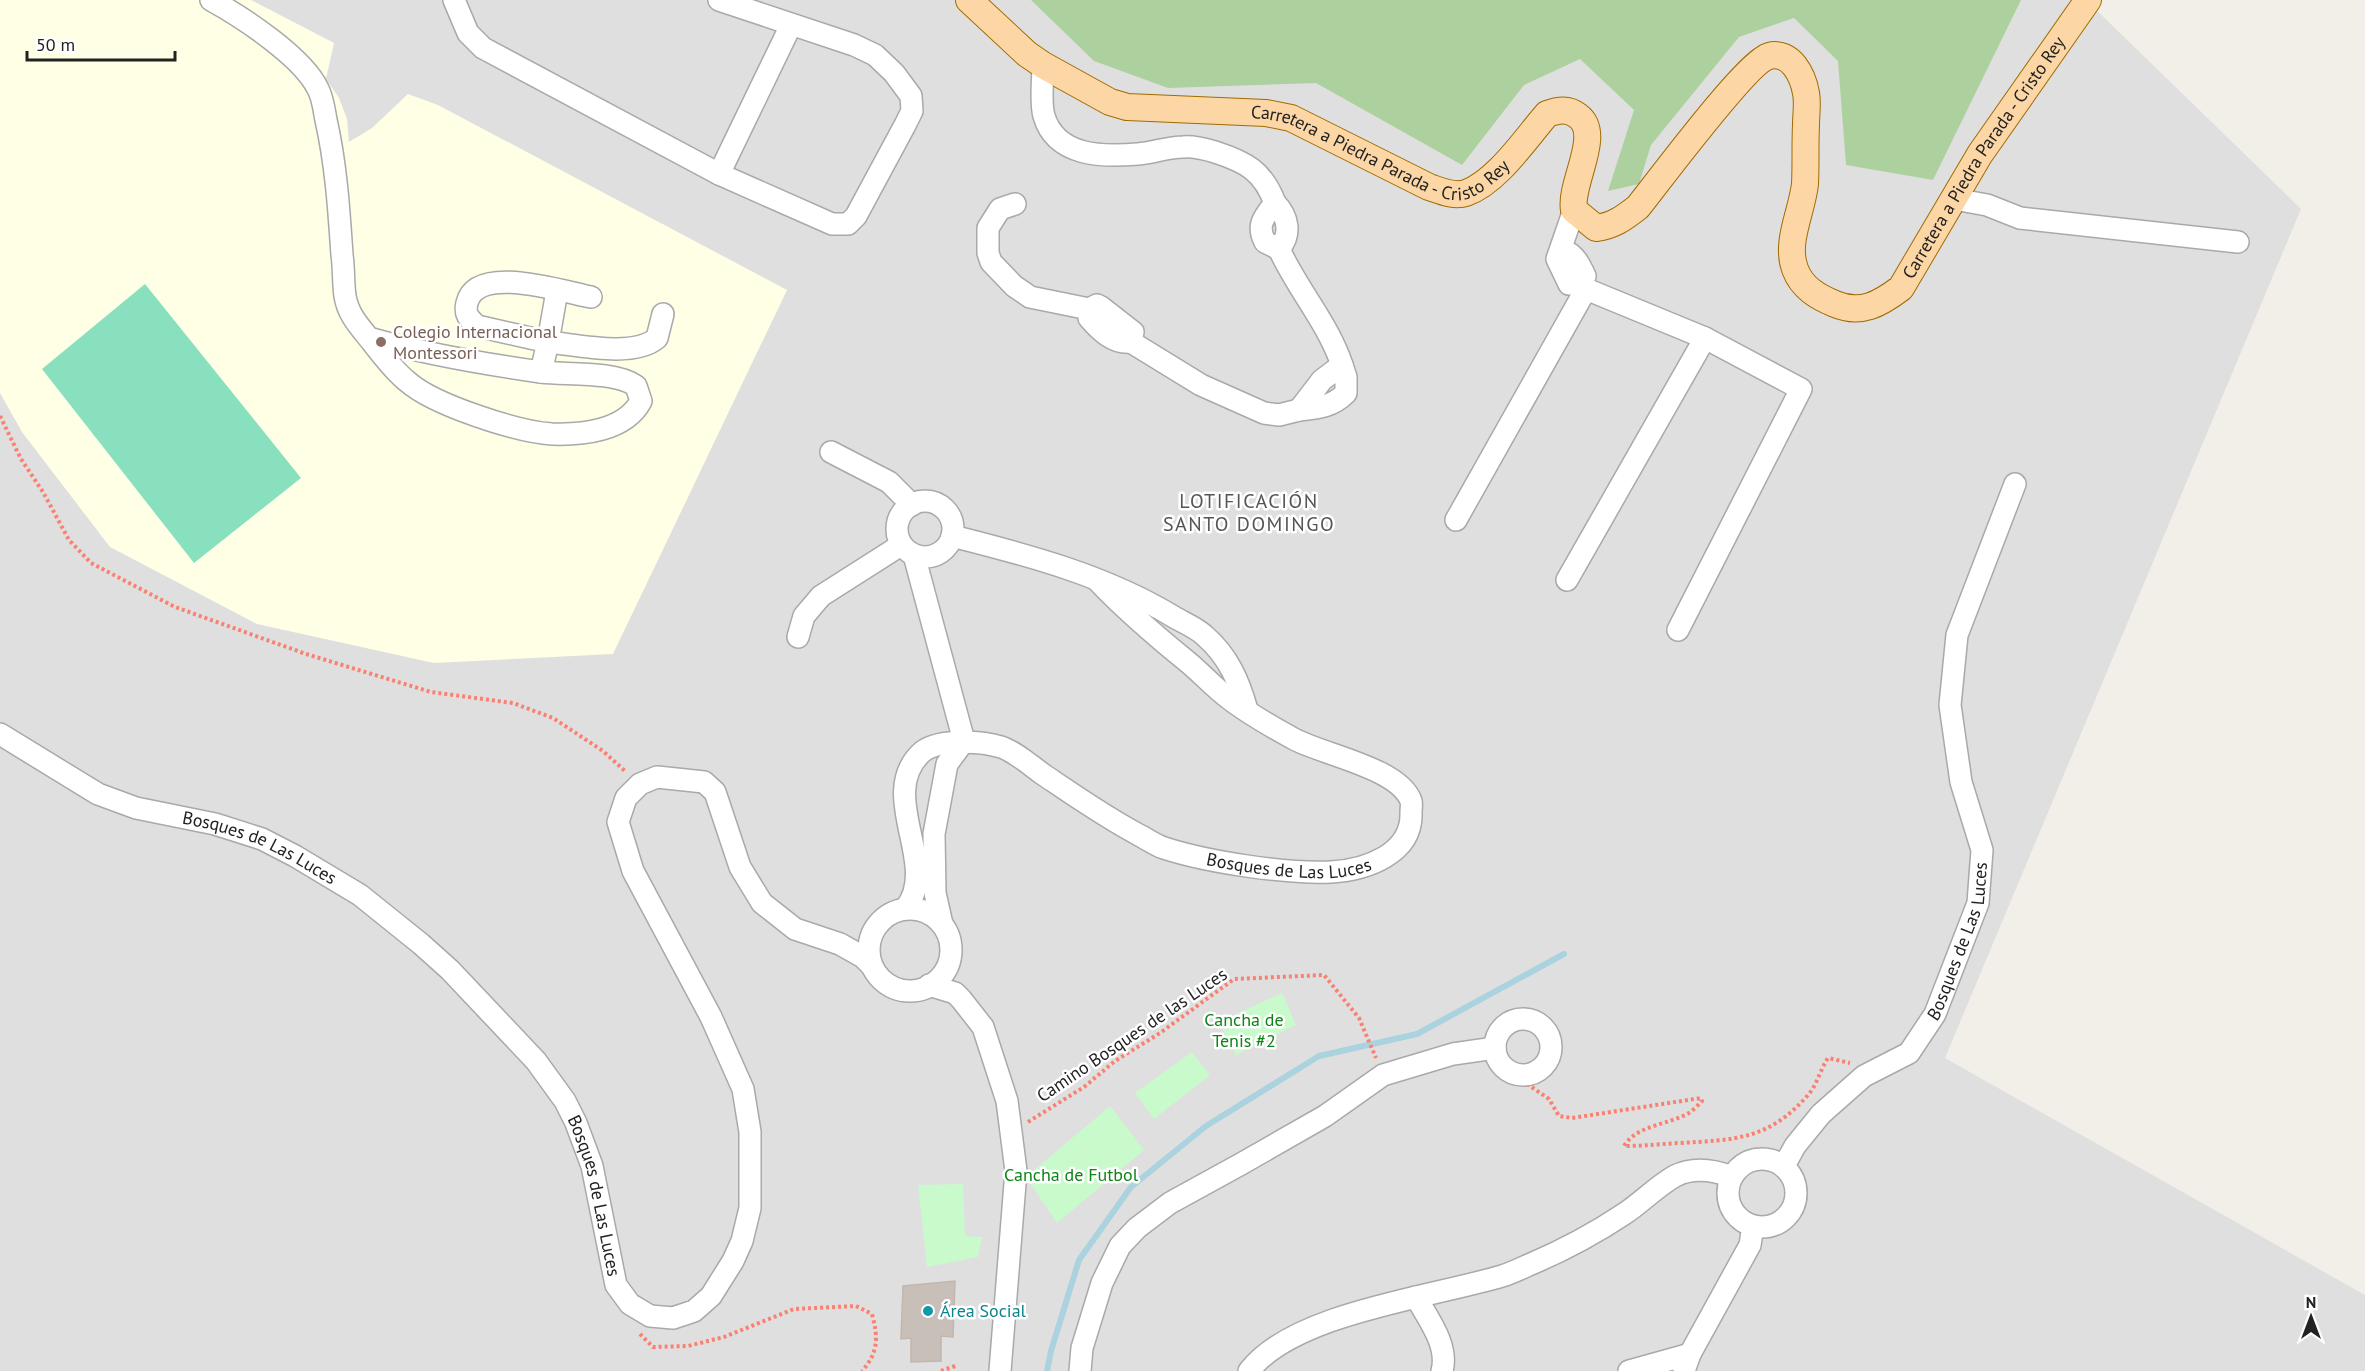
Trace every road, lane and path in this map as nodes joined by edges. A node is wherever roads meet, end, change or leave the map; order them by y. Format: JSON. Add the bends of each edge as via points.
{"nodes":[{"id":1,"x":211,"y":0,"type":"edge"},
{"id":2,"x":454,"y":0,"type":"edge"},
{"id":3,"x":719,"y":0,"type":"edge"},
{"id":4,"x":969,"y":0,"type":"edge"},
{"id":5,"x":2088,"y":0,"type":"edge"},
{"id":6,"x":791,"y":25,"type":"junction"},
{"id":7,"x":1043,"y":65,"type":"junction"},
{"id":8,"x":719,"y":174,"type":"junction"},
{"id":9,"x":1954,"y":199,"type":"junction"},
{"id":10,"x":1015,"y":204,"type":"dead end"},
{"id":11,"x":1574,"y":210,"type":"junction"},
{"id":12,"x":2238,"y":242,"type":"dead end"},
{"id":13,"x":1583,"y":286,"type":"junction"},
{"id":14,"x":557,"y":291,"type":"junction"},
{"id":15,"x":591,"y":297,"type":"dead end"},
{"id":16,"x":663,"y":314,"type":"dead end"},
{"id":17,"x":369,"y":339,"type":"junction"},
{"id":18,"x":1705,"y":339,"type":"junction"},
{"id":19,"x":548,"y":342,"type":"junction"},
{"id":20,"x":541,"y":372,"type":"junction"},
{"id":21,"x":0,"y":416,"type":"edge"},
{"id":22,"x":831,"y":452,"type":"dead end"},
{"id":23,"x":2014,"y":484,"type":"dead end"},
{"id":24,"x":912,"y":505,"type":"junction"},
{"id":25,"x":1456,"y":520,"type":"dead end"},
{"id":26,"x":952,"y":536,"type":"junction"},
{"id":27,"x":908,"y":550,"type":"junction"},
{"id":28,"x":1097,"y":580,"type":"junction"},
{"id":29,"x":1567,"y":580,"type":"dead end"},
{"id":30,"x":1678,"y":630,"type":"dead end"},
{"id":31,"x":798,"y":637,"type":"dead end"},
{"id":32,"x":1247,"y":710,"type":"junction"},
{"id":33,"x":0,"y":734,"type":"edge"},
{"id":34,"x":964,"y":741,"type":"junction"},
{"id":35,"x":640,"y":784,"type":"junction"},
{"id":36,"x":906,"y":909,"type":"junction"},
{"id":37,"x":942,"y":924,"type":"junction"},
{"id":38,"x":877,"y":926,"type":"junction"},
{"id":39,"x":827,"y":940,"type":"junction"},
{"id":40,"x":950,"y":961,"type":"junction"},
{"id":41,"x":872,"y":966,"type":"junction"},
{"id":42,"x":929,"y":985,"type":"junction"},
{"id":43,"x":961,"y":999,"type":"junction"},
{"id":44,"x":1495,"y":1048,"type":"junction"},
{"id":45,"x":1378,"y":1064,"type":"dead end"},
{"id":46,"x":1520,"y":1074,"type":"junction"},
{"id":47,"x":1864,"y":1076,"type":"junction"},
{"id":48,"x":1011,"y":1129,"type":"junction"},
{"id":49,"x":1784,"y":1166,"type":"junction"},
{"id":50,"x":1732,"y":1177,"type":"junction"},
{"id":51,"x":1753,"y":1226,"type":"junction"},
{"id":52,"x":1416,"y":1297,"type":"junction"},
{"id":53,"x":639,"y":1311,"type":"junction"},
{"id":54,"x":1687,"y":1362,"type":"edge"},
{"id":55,"x":958,"y":1365,"type":"dead end"},
{"id":56,"x":862,"y":1371,"type":"edge"},
{"id":57,"x":941,"y":1371,"type":"edge"},
{"id":58,"x":1000,"y":1371,"type":"edge"},
{"id":59,"x":1080,"y":1371,"type":"edge"},
{"id":60,"x":1249,"y":1371,"type":"edge"},
{"id":61,"x":1442,"y":1371,"type":"edge"},
{"id":62,"x":1629,"y":1371,"type":"edge"}],
"edges":[{"from":1,"to":17,"type":"street","via":[[278,46],[319,90],[336,178],[345,294],[348,308]]},
{"from":2,"to":8,"type":"street","via":[[468,33],[483,48]]},
{"from":3,"to":6,"type":"street"},
{"from":4,"to":7,"type":"main road","name":"Carretera a Piedra Parada - Cristo Rey"},
{"from":5,"to":9,"type":"main road","name":"Carretera a Piedra Parada - Cristo Rey","via":[[1980,154]]},
{"from":6,"to":8,"type":"street"},
{"from":6,"to":8,"type":"street","via":[[875,55],[911,96],[912,111],[856,216],[848,224],[832,224]]},
{"from":7,"to":10,"type":"street","via":[[1044,116],[1058,140],[1075,151],[1116,155],[1202,148],[1237,159],[1255,170],[1284,214],[1286,238],[1279,249],[1332,339],[1346,377],[1346,393],[1324,408],[1279,415],[1264,413],[1201,385],[1131,342],[1119,343],[1089,318],[1089,309],[1030,297],[991,262],[988,253],[988,228],[1000,209]]},
{"from":7,"to":11,"type":"main road","name":"Carretera a Piedra Parada - Cristo Rey","via":[[1110,102],[1127,107],[1266,113],[1291,118],[1449,194],[1465,193],[1495,173],[1547,114],[1559,110],[1573,112],[1584,120],[1589,136],[1573,196]]},
{"from":9,"to":11,"type":"main road","name":"Carretera a Piedra Parada - Cristo Rey","via":[[1901,288],[1886,300],[1847,309],[1819,297],[1803,284],[1791,246],[1804,185],[1806,94],[1791,61],[1768,56],[1744,75],[1638,207],[1620,221],[1596,228]]},
{"from":9,"to":12,"type":"street","via":[[1987,205],[2020,218]]},
{"from":11,"to":13,"type":"street","via":[[1562,249],[1572,253],[1580,265],[1585,276]]},
{"from":13,"to":18,"type":"street"},
{"from":13,"to":25,"type":"street"},
{"from":14,"to":15,"type":"street"},
{"from":14,"to":19,"type":"street"},
{"from":14,"to":19,"type":"street","via":[[494,282],[474,291],[466,310],[477,326]]},
{"from":16,"to":19,"type":"street","via":[[657,338],[643,347],[618,349]]},
{"from":17,"to":20,"type":"street"},
{"from":17,"to":20,"type":"street","via":[[409,384],[459,408],[537,433],[573,435],[596,431],[627,418],[641,401],[636,386],[620,378]]},
{"from":18,"to":29,"type":"street"},
{"from":18,"to":30,"type":"street","via":[[1801,389]]},
{"from":19,"to":20,"type":"street"},
{"from":21,"to":35,"type":"path","via":[[69,540],[91,563],[175,607],[306,654],[431,692],[513,703],[553,718],[603,751]]},
{"from":22,"to":24,"type":"street","via":[[889,482]]},
{"from":23,"to":47,"type":"street","name":"Bosques de Las Luces","via":[[1957,635],[1950,705],[1961,782],[1982,850],[1978,903],[1935,1014],[1909,1053]]},
{"from":24,"to":26,"type":"street","via":[[939,505],[951,518]]},
{"from":24,"to":27,"type":"street","via":[[899,518],[897,536]]},
{"from":26,"to":27,"type":"street","via":[[938,554],[921,557]]},
{"from":26,"to":28,"type":"street","name":"Bosques de Las Luces","via":[[1018,552]]},
{"from":27,"to":31,"type":"street","via":[[821,596],[804,616]]},
{"from":27,"to":34,"type":"street"},
{"from":28,"to":32,"type":"street","name":"Bosques de Las Luces","via":[[1125,609]]},
{"from":28,"to":32,"type":"street","name":"Bosques de Las Luces","via":[[1158,607],[1205,635],[1229,662]]},
{"from":32,"to":34,"type":"street","name":"Bosques de Las Luces","via":[[1295,740],[1376,769],[1395,781],[1411,800],[1412,827],[1401,846],[1375,863],[1332,872],[1229,862],[1162,847],[1106,818],[1002,747]]},
{"from":33,"to":53,"type":"street","name":"Bosques de Las Luces","via":[[98,794],[136,808],[216,824],[262,839],[360,895],[421,944],[531,1055],[565,1101],[592,1166],[616,1285]]},
{"from":34,"to":36,"type":"street","name":"Bosques de Las Luces","via":[[927,747],[909,769],[905,807],[917,885]]},
{"from":34,"to":37,"type":"street","via":[[946,764],[934,834],[935,893]]},
{"from":35,"to":39,"type":"street","via":[[657,777],[704,782],[715,792],[740,867],[762,903],[795,929]]},
{"from":35,"to":53,"type":"street","via":[[626,798],[618,822],[633,872],[711,1017],[743,1089],[750,1132],[751,1190],[742,1241],[723,1279],[703,1305],[673,1318]]},
{"from":36,"to":37,"type":"street","via":[[932,915]]},
{"from":36,"to":38,"type":"street","via":[[892,913]]},
{"from":37,"to":40,"type":"street","via":[[949,935]]},
{"from":38,"to":39,"type":"street","via":[[856,936]]},
{"from":38,"to":41,"type":"street","via":[[870,943]]},
{"from":39,"to":41,"type":"street","via":[[852,950]]},
{"from":40,"to":42,"type":"street","via":[[945,972]]},
{"from":40,"to":43,"type":"street"},
{"from":41,"to":42,"type":"street","via":[[898,989],[911,991]]},
{"from":42,"to":43,"type":"street","via":[[947,989]]},
{"from":43,"to":48,"type":"street","via":[[983,1027],[1007,1101]]},
{"from":44,"to":46,"type":"street","via":[[1503,1066]]},
{"from":44,"to":46,"type":"street","via":[[1500,1031],[1514,1021],[1531,1020],[1546,1029],[1552,1046],[1546,1064],[1530,1074]]},
{"from":44,"to":59,"type":"street","via":[[1453,1054],[1383,1075],[1324,1116],[1170,1203],[1145,1222],[1120,1246],[1102,1283],[1082,1348]]},
{"from":45,"to":48,"type":"path","name":"Camino Bosques de las Luces","via":[[1359,1018],[1324,975],[1234,979],[1084,1087]]},
{"from":46,"to":47,"type":"path","via":[[1527,1084],[1549,1099],[1559,1116],[1572,1118],[1702,1099],[1688,1114],[1645,1129],[1624,1146],[1724,1141],[1767,1128],[1810,1093],[1828,1058],[1850,1063]]},
{"from":47,"to":49,"type":"street","name":"Bosques de Las Luces","via":[[1821,1114]]},
{"from":48,"to":58,"type":"street","via":[[1016,1171]]},
{"from":49,"to":50,"type":"street","via":[[1763,1159],[1752,1161]]},
{"from":49,"to":51,"type":"street","via":[[1797,1189],[1793,1209],[1773,1226]]},
{"from":50,"to":51,"type":"street","via":[[1728,1188],[1732,1209],[1742,1221]]},
{"from":50,"to":52,"type":"street","via":[[1714,1170],[1676,1176],[1568,1248],[1503,1275]]},
{"from":51,"to":54,"type":"street","via":[[1750,1245]]},
{"from":52,"to":60,"type":"street","via":[[1303,1333],[1285,1341]]},
{"from":52,"to":61,"type":"street","via":[[1442,1346]]},
{"from":53,"to":56,"type":"path","via":[[640,1334],[653,1347],[688,1346],[724,1337],[794,1309],[856,1306],[872,1314],[878,1335],[871,1361]]},
{"from":54,"to":62,"type":"street"},
{"from":55,"to":57,"type":"path"}]}
